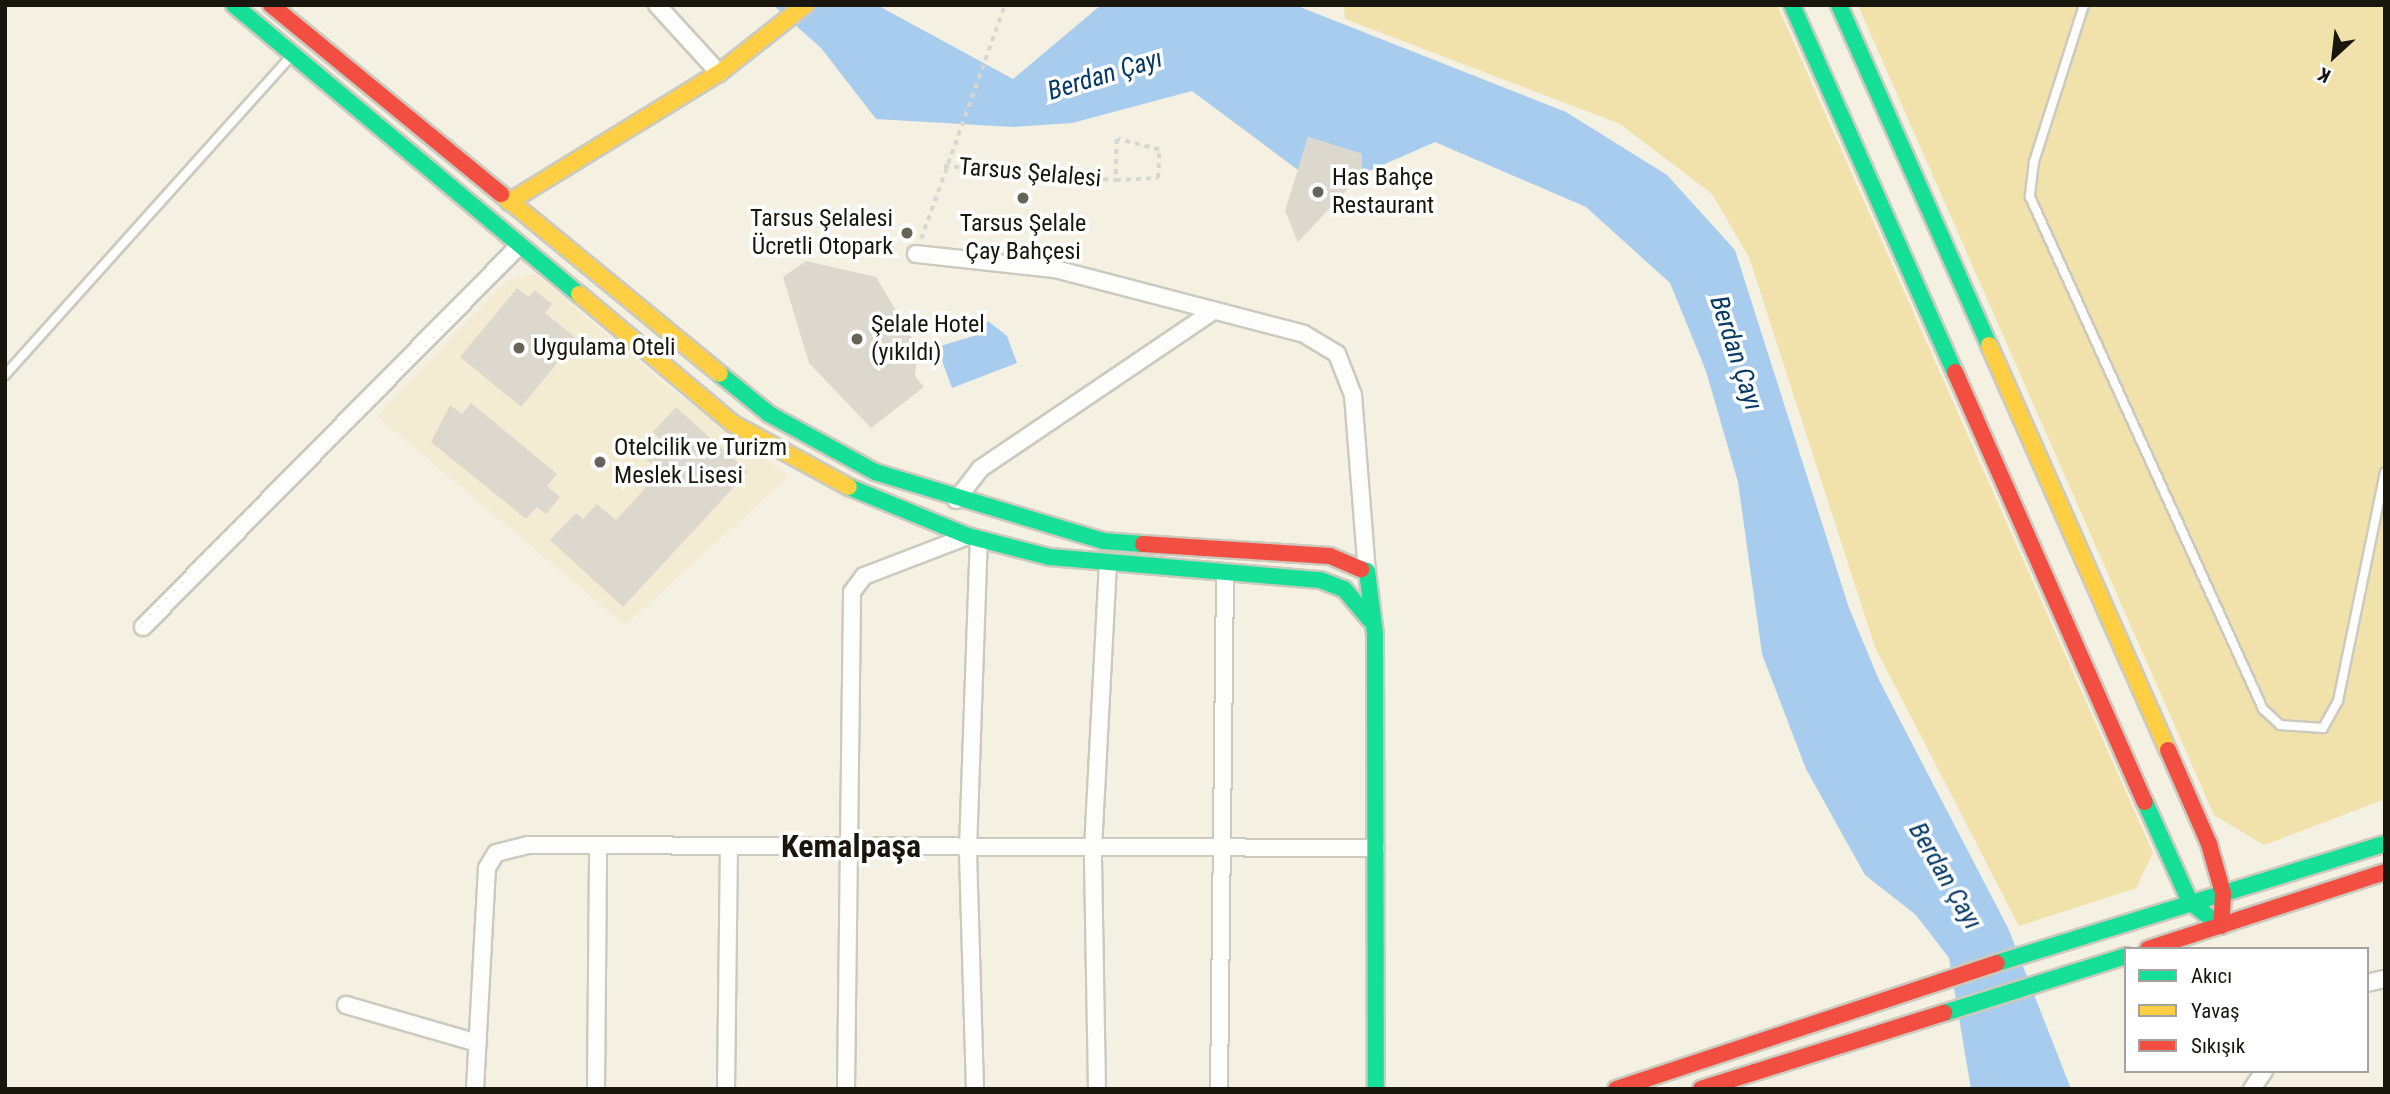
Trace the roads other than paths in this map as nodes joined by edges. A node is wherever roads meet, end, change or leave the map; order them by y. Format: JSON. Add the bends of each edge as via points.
{"nodes":[{"id":1,"x":234,"y":5,"type":"edge"},
{"id":2,"x":271,"y":5,"type":"edge"},
{"id":3,"x":657,"y":5,"type":"edge"},
{"id":4,"x":805,"y":5,"type":"edge"},
{"id":5,"x":1792,"y":5,"type":"edge"},
{"id":6,"x":1839,"y":5,"type":"edge"},
{"id":7,"x":2084,"y":5,"type":"edge"},
{"id":8,"x":292,"y":55,"type":"junction"},
{"id":9,"x":719,"y":73,"type":"junction"},
{"id":10,"x":509,"y":202,"type":"junction"},
{"id":11,"x":518,"y":247,"type":"junction"},
{"id":12,"x":916,"y":254,"type":"road end"},
{"id":13,"x":1213,"y":311,"type":"junction"},
{"id":14,"x":5,"y":375,"type":"edge"},
{"id":15,"x":2385,"y":473,"type":"edge"},
{"id":16,"x":956,"y":500,"type":"junction"},
{"id":17,"x":973,"y":538,"type":"junction"},
{"id":18,"x":1108,"y":564,"type":"junction"},
{"id":19,"x":1367,"y":571,"type":"junction"},
{"id":20,"x":1225,"y":573,"type":"junction"},
{"id":21,"x":1370,"y":620,"type":"junction"},
{"id":22,"x":142,"y":627,"type":"dead end"},
{"id":23,"x":2385,"y":844,"type":"edge"},
{"id":24,"x":598,"y":846,"type":"junction"},
{"id":25,"x":729,"y":848,"type":"junction"},
{"id":26,"x":1376,"y":848,"type":"junction"},
{"id":27,"x":968,"y":849,"type":"junction"},
{"id":28,"x":1093,"y":849,"type":"junction"},
{"id":29,"x":1219,"y":849,"type":"junction"},
{"id":30,"x":847,"y":850,"type":"junction"},
{"id":31,"x":2385,"y":872,"type":"edge"},
{"id":32,"x":2223,"y":894,"type":"junction"},
{"id":33,"x":2190,"y":902,"type":"junction"},
{"id":34,"x":2221,"y":926,"type":"junction"},
{"id":35,"x":2154,"y":947,"type":"edge"},
{"id":36,"x":2124,"y":957,"type":"edge"},
{"id":37,"x":346,"y":1005,"type":"dead end"},
{"id":38,"x":478,"y":1043,"type":"junction"},
{"id":39,"x":2263,"y":1073,"type":"edge"},
{"id":40,"x":475,"y":1089,"type":"edge"},
{"id":41,"x":596,"y":1089,"type":"edge"},
{"id":42,"x":726,"y":1089,"type":"edge"},
{"id":43,"x":846,"y":1089,"type":"edge"},
{"id":44,"x":975,"y":1089,"type":"edge"},
{"id":45,"x":1097,"y":1089,"type":"edge"},
{"id":46,"x":1219,"y":1089,"type":"edge"},
{"id":47,"x":1376,"y":1089,"type":"edge"},
{"id":48,"x":1616,"y":1089,"type":"edge"},
{"id":49,"x":1701,"y":1089,"type":"edge"},
{"id":50,"x":2252,"y":1089,"type":"edge"}],
"edges":[{"from":1,"to":8,"type":"street"},
{"from":2,"to":10,"type":"street"},
{"from":3,"to":9,"type":"street"},
{"from":4,"to":9,"type":"street"},
{"from":5,"to":33,"type":"street"},
{"from":6,"to":32,"type":"street","via":[[2209,844]]},
{"from":7,"to":15,"type":"lane","via":[[2034,162],[2030,197],[2263,709],[2280,725],[2323,729],[2338,701]]},
{"from":8,"to":11,"type":"street"},
{"from":8,"to":14,"type":"lane"},
{"from":9,"to":10,"type":"street"},
{"from":10,"to":16,"type":"street","via":[[769,414],[875,472]]},
{"from":11,"to":17,"type":"street","via":[[732,423],[832,480]]},
{"from":11,"to":22,"type":"street"},
{"from":12,"to":13,"type":"street","via":[[1055,269]]},
{"from":13,"to":16,"type":"street","via":[[980,469]]},
{"from":13,"to":19,"type":"street","via":[[1304,334],[1337,354],[1353,395]]},
{"from":16,"to":19,"type":"street","via":[[1103,541],[1330,556]]},
{"from":17,"to":18,"type":"street"},
{"from":17,"to":27,"type":"street"},
{"from":17,"to":30,"type":"street","via":[[864,576],[852,592]]},
{"from":18,"to":20,"type":"street"},
{"from":18,"to":28,"type":"street"},
{"from":19,"to":21,"type":"street"},
{"from":20,"to":21,"type":"street","via":[[1320,580],[1344,589]]},
{"from":20,"to":29,"type":"street"},
{"from":21,"to":26,"type":"street"},
{"from":23,"to":32,"type":"street"},
{"from":24,"to":25,"type":"street"},
{"from":24,"to":38,"type":"street","via":[[528,845],[496,853],[487,868]]},
{"from":24,"to":41,"type":"street"},
{"from":25,"to":30,"type":"street"},
{"from":25,"to":42,"type":"street"},
{"from":26,"to":29,"type":"street"},
{"from":26,"to":47,"type":"street"},
{"from":27,"to":28,"type":"street"},
{"from":27,"to":30,"type":"street"},
{"from":27,"to":44,"type":"street"},
{"from":28,"to":29,"type":"street"},
{"from":28,"to":45,"type":"street"},
{"from":29,"to":46,"type":"street"},
{"from":30,"to":43,"type":"street"},
{"from":31,"to":34,"type":"street"},
{"from":32,"to":33,"type":"street"},
{"from":32,"to":34,"type":"street"},
{"from":33,"to":34,"type":"street"},
{"from":33,"to":48,"type":"street"},
{"from":34,"to":35,"type":"street"},
{"from":36,"to":49,"type":"street"},
{"from":37,"to":38,"type":"street"},
{"from":38,"to":40,"type":"street"},
{"from":39,"to":50,"type":"street"}]}
